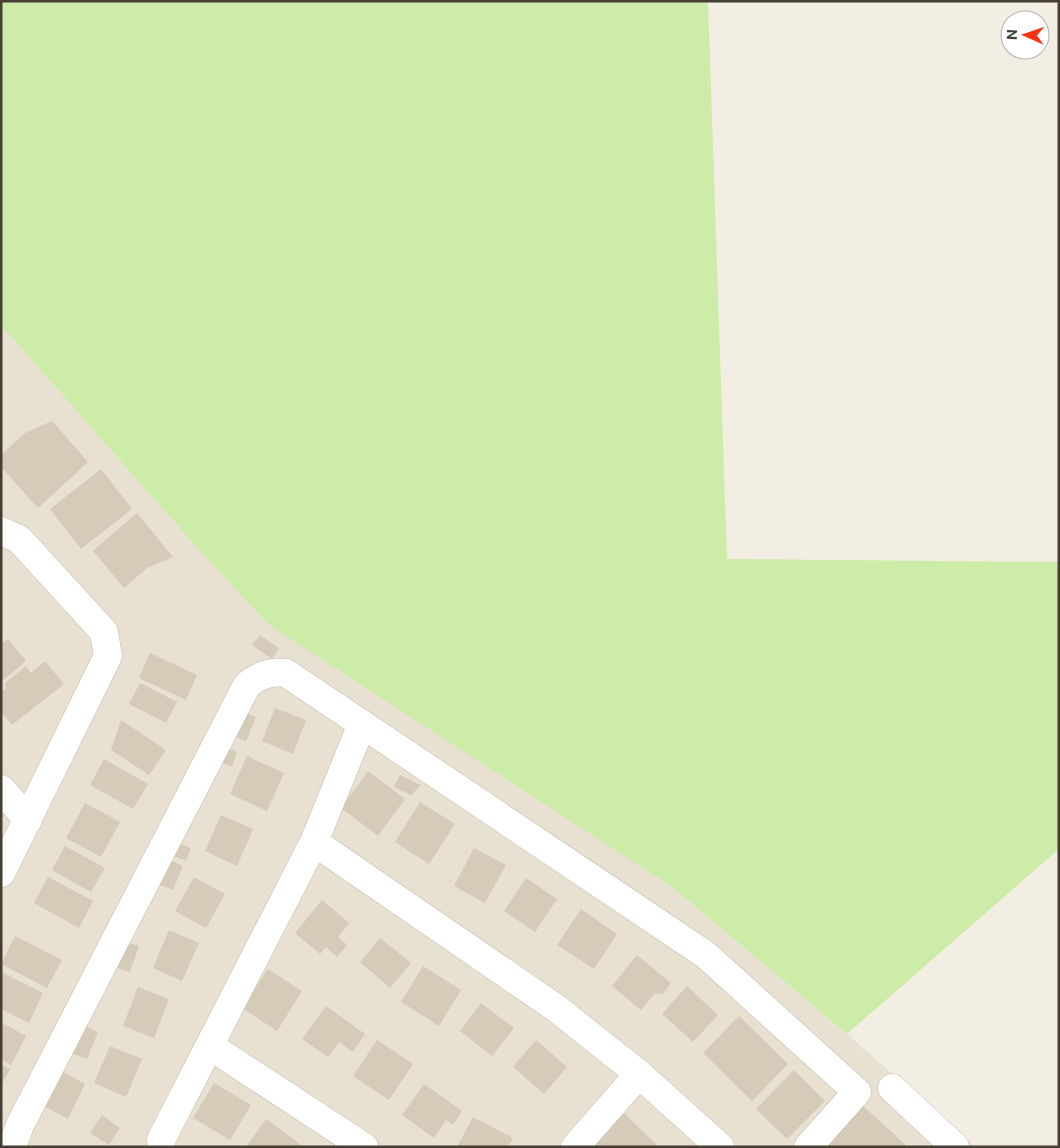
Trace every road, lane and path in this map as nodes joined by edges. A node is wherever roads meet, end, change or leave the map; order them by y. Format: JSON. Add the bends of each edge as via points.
{"nodes":[{"id":1,"x":1,"y":531,"type":"edge"},
{"id":2,"x":362,"y":724,"type":"junction"},
{"id":3,"x":1,"y":789,"type":"edge"},
{"id":4,"x":28,"y":820,"type":"junction"},
{"id":5,"x":314,"y":842,"type":"junction"},
{"id":6,"x":1,"y":873,"type":"edge"},
{"id":7,"x":210,"y":1046,"type":"junction"},
{"id":8,"x":639,"y":1074,"type":"junction"},
{"id":9,"x":892,"y":1088,"type":"dead end"},
{"id":10,"x":161,"y":1140,"type":"dead end"},
{"id":11,"x":12,"y":1147,"type":"edge"},
{"id":12,"x":364,"y":1147,"type":"edge"},
{"id":13,"x":575,"y":1147,"type":"edge"},
{"id":14,"x":720,"y":1147,"type":"edge"},
{"id":15,"x":808,"y":1147,"type":"edge"},
{"id":16,"x":955,"y":1147,"type":"edge"}],
"edges":[{"from":1,"to":4,"type":"street","via":[[19,539],[104,632],[108,656]]},
{"from":2,"to":5,"type":"street"},
{"from":2,"to":11,"type":"street","via":[[286,673],[259,676],[247,685],[20,1125]]},
{"from":2,"to":15,"type":"street","via":[[706,955],[857,1092]]},
{"from":3,"to":4,"type":"street"},
{"from":4,"to":6,"type":"street"},
{"from":5,"to":7,"type":"street"},
{"from":5,"to":8,"type":"street","via":[[556,1008]]},
{"from":7,"to":10,"type":"street"},
{"from":7,"to":12,"type":"street"},
{"from":8,"to":13,"type":"street"},
{"from":8,"to":14,"type":"street"},
{"from":9,"to":16,"type":"street"}]}
